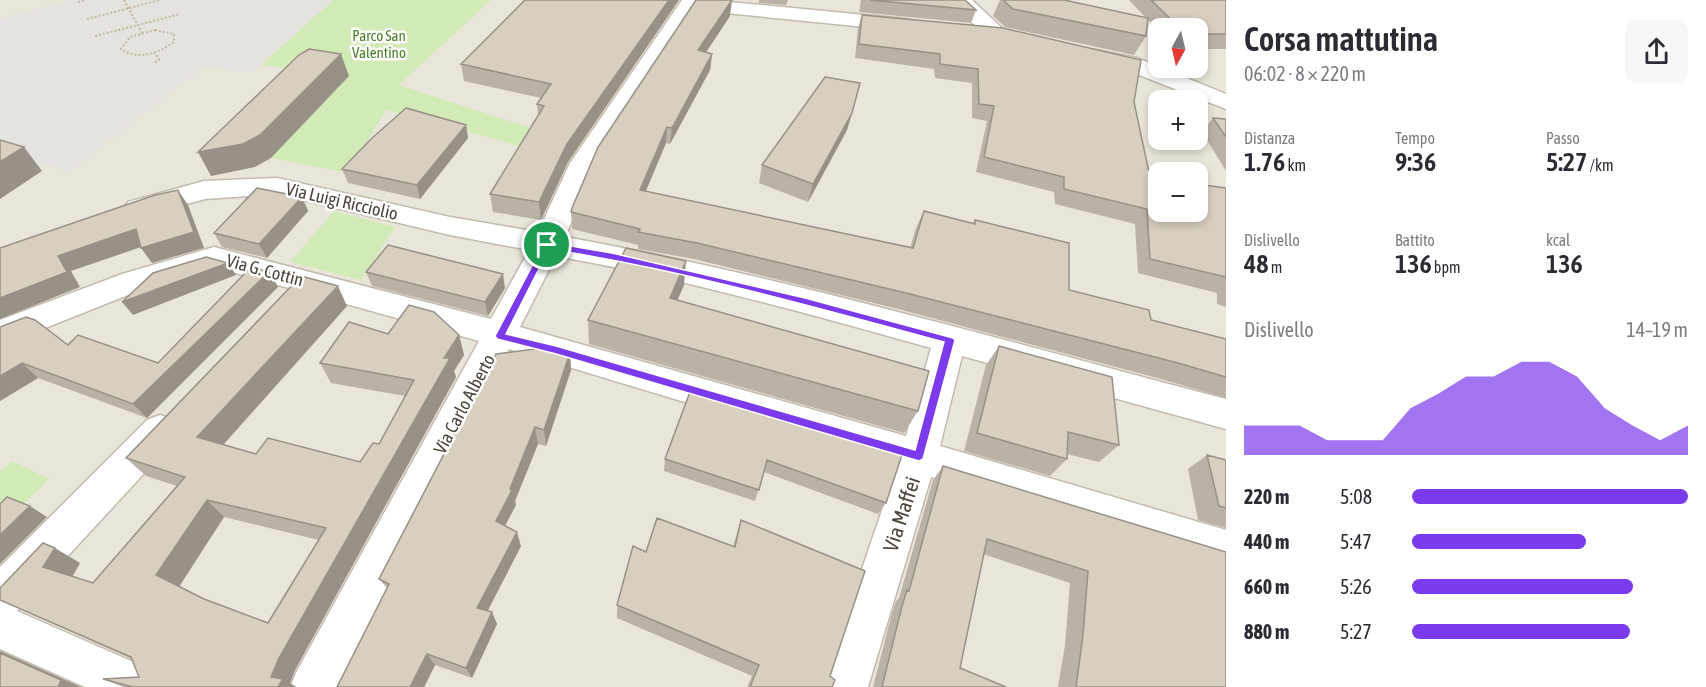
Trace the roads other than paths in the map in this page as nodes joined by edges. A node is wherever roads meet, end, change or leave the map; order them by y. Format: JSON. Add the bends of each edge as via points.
{"nodes":[{"id":1,"x":961,"y":0,"type":"edge"},
{"id":2,"x":691,"y":2,"type":"edge"},
{"id":3,"x":926,"y":27,"type":"edge"},
{"id":4,"x":962,"y":30,"type":"edge"},
{"id":5,"x":997,"y":34,"type":"junction"},
{"id":6,"x":1048,"y":46,"type":"edge"},
{"id":7,"x":1071,"y":52,"type":"edge"},
{"id":8,"x":1226,"y":102,"type":"edge"},
{"id":9,"x":115,"y":216,"type":"edge"},
{"id":10,"x":547,"y":245,"type":"junction"},
{"id":11,"x":306,"y":280,"type":"junction"},
{"id":12,"x":281,"y":306,"type":"edge"},
{"id":13,"x":0,"y":333,"type":"edge"},
{"id":14,"x":500,"y":336,"type":"junction"},
{"id":15,"x":950,"y":340,"type":"junction"},
{"id":16,"x":182,"y":409,"type":"edge"},
{"id":17,"x":1226,"y":414,"type":"edge"},
{"id":18,"x":919,"y":456,"type":"junction"},
{"id":19,"x":1226,"y":549,"type":"edge"},
{"id":20,"x":0,"y":597,"type":"edge"},
{"id":21,"x":0,"y":626,"type":"edge"},
{"id":22,"x":138,"y":687,"type":"edge"},
{"id":23,"x":313,"y":687,"type":"edge"},
{"id":24,"x":845,"y":687,"type":"edge"}],
"edges":[{"from":1,"to":5,"type":"street"},
{"from":2,"to":3,"type":"street"},
{"from":2,"to":10,"type":"street","name":"Via Carlo Alberto","via":[[583,163]]},
{"from":4,"to":5,"type":"street"},
{"from":5,"to":6,"type":"street"},
{"from":7,"to":8,"type":"street","via":[[1129,63]]},
{"from":9,"to":10,"type":"street","name":"Via Luigi Ricciolio","via":[[204,190],[277,186]]},
{"from":10,"to":14,"type":"street","name":"Via Carlo Alberto"},
{"from":10,"to":15,"type":"street","name":"Via Luigi Ricciolio","via":[[635,261],[805,301]]},
{"from":11,"to":12,"type":"street"},
{"from":11,"to":13,"type":"street","name":"Via G. Cottin","via":[[214,257],[186,263]]},
{"from":11,"to":14,"type":"street","name":"Via G. Cottin"},
{"from":14,"to":18,"type":"street","name":"Via G. Cottin"},
{"from":14,"to":23,"type":"street","name":"Via Carlo Alberto"},
{"from":15,"to":17,"type":"street","name":"Via Luigi Ricciolio"},
{"from":15,"to":18,"type":"street","name":"Via Maffei"},
{"from":16,"to":20,"type":"street"},
{"from":18,"to":19,"type":"street","name":"Via G. Cottin"},
{"from":18,"to":24,"type":"street","name":"Via Maffei"},
{"from":21,"to":22,"type":"street"}]}
